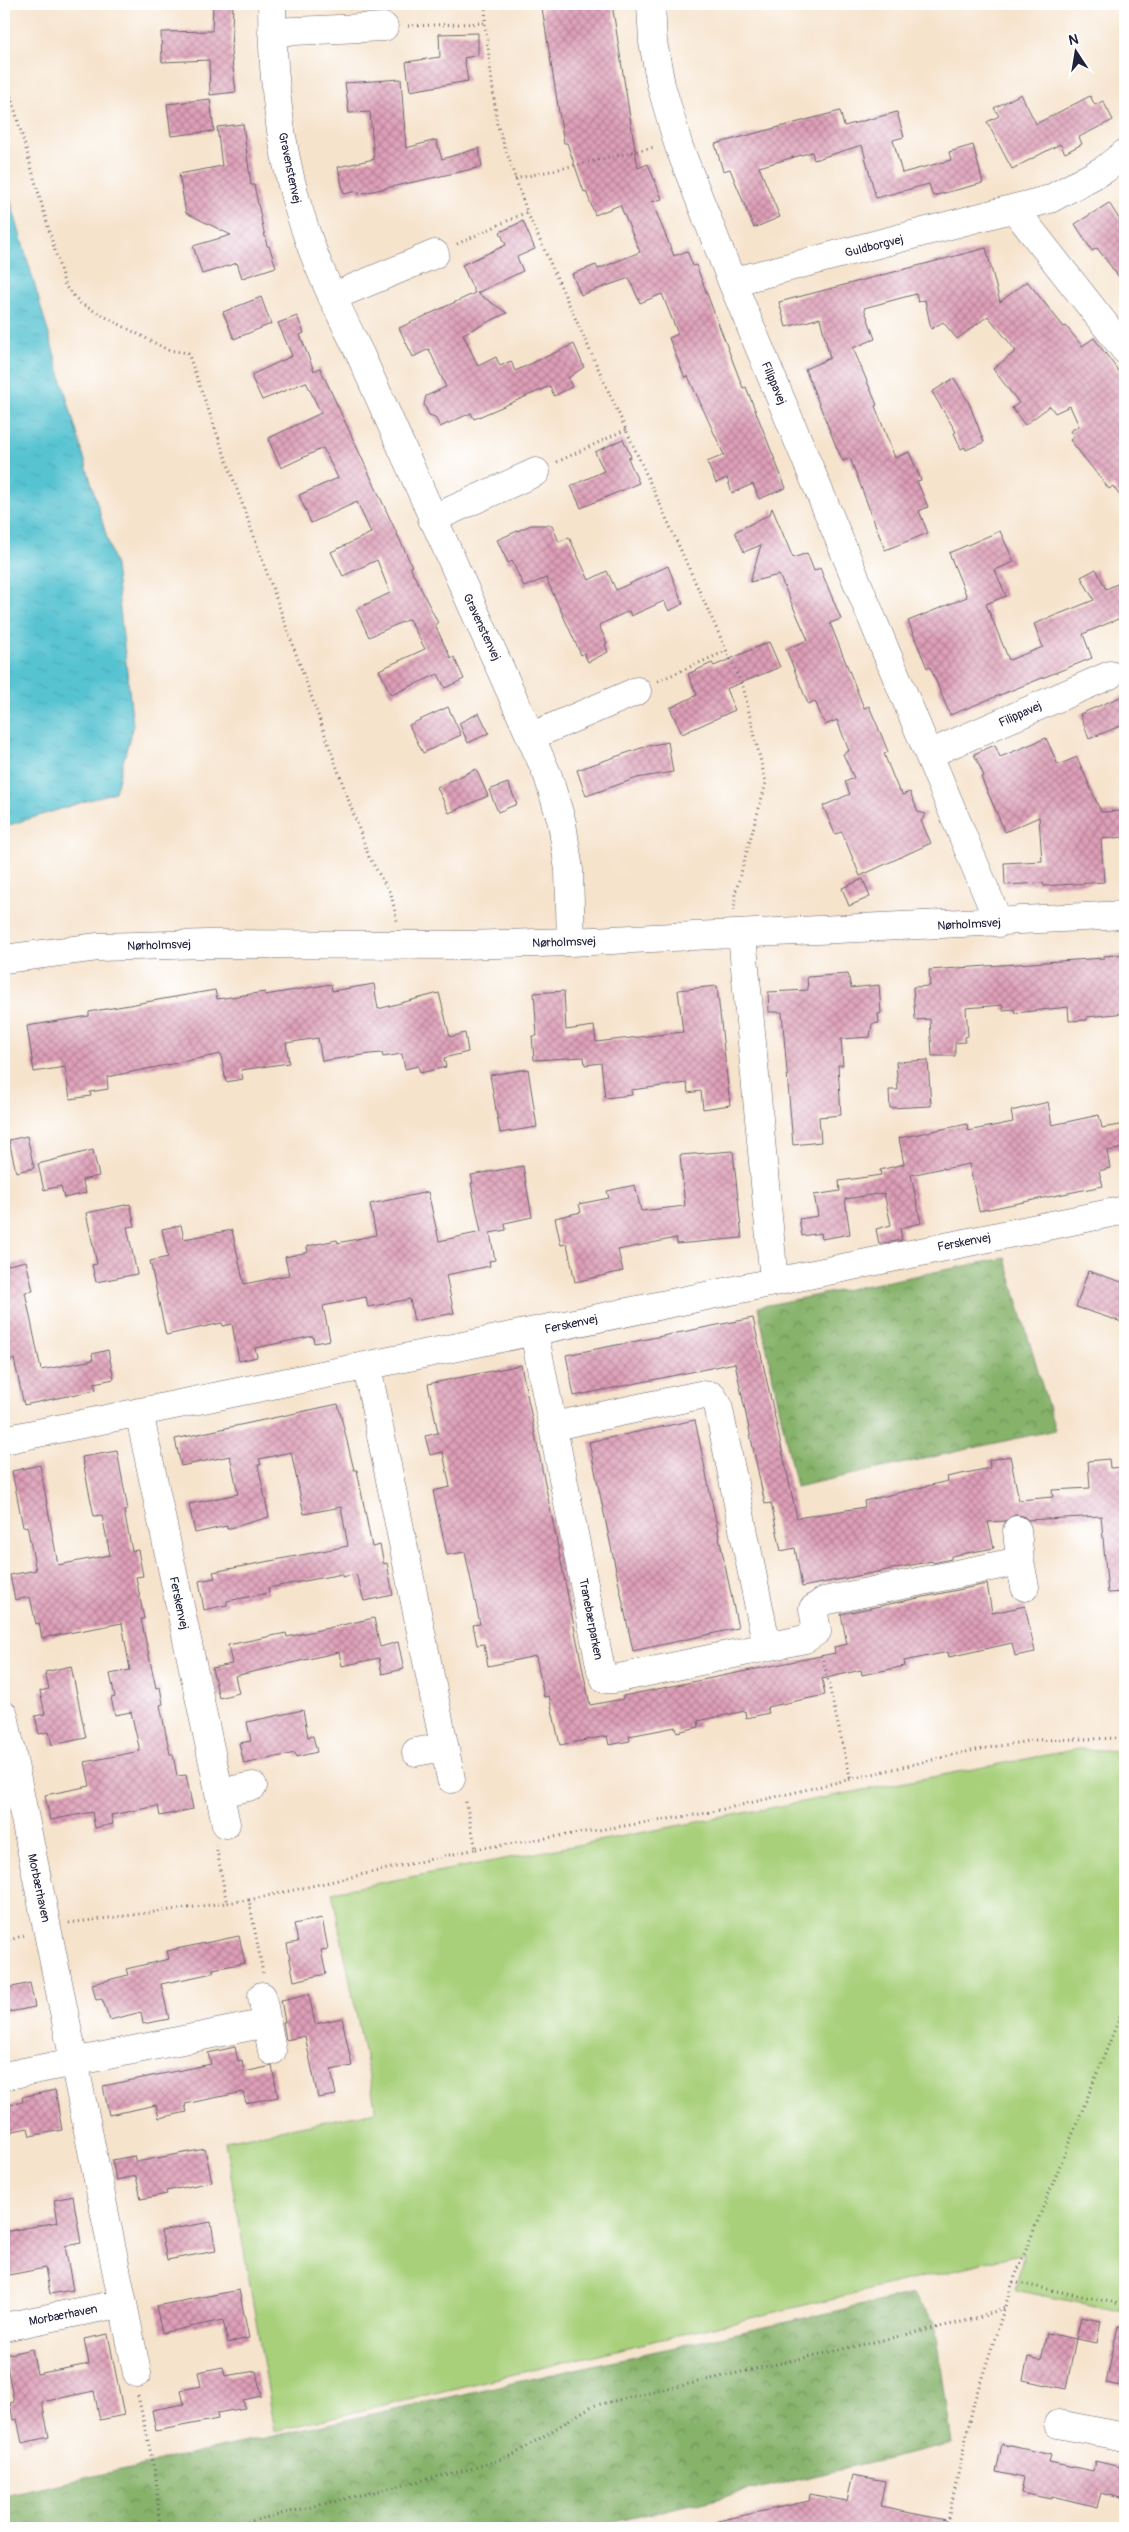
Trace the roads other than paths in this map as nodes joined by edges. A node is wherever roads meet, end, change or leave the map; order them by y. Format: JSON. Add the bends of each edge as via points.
{"nodes":[{"id":1,"x":272,"y":4,"type":"edge"},
{"id":2,"x":651,"y":4,"type":"edge"},
{"id":3,"x":384,"y":27,"type":"road end"},
{"id":4,"x":272,"y":32,"type":"junction"},
{"id":5,"x":1125,"y":153,"type":"edge"},
{"id":6,"x":1015,"y":210,"type":"junction"},
{"id":7,"x":435,"y":254,"type":"road end"},
{"id":8,"x":732,"y":282,"type":"junction"},
{"id":9,"x":332,"y":297,"type":"junction"},
{"id":10,"x":1125,"y":350,"type":"edge"},
{"id":11,"x":536,"y":472,"type":"road end"},
{"id":12,"x":432,"y":518,"type":"junction"},
{"id":13,"x":1110,"y":675,"type":"dead end"},
{"id":14,"x":636,"y":691,"type":"road end"},
{"id":15,"x":532,"y":736,"type":"junction"},
{"id":16,"x":929,"y":754,"type":"junction"},
{"id":17,"x":1125,"y":915,"type":"edge"},
{"id":18,"x":999,"y":923,"type":"junction"},
{"id":19,"x":742,"y":935,"type":"junction"},
{"id":20,"x":572,"y":942,"type":"junction"},
{"id":21,"x":4,"y":959,"type":"edge"},
{"id":22,"x":1125,"y":1210,"type":"edge"},
{"id":23,"x":774,"y":1280,"type":"junction"},
{"id":24,"x":534,"y":1332,"type":"junction"},
{"id":25,"x":367,"y":1367,"type":"junction"},
{"id":26,"x":139,"y":1412,"type":"junction"},
{"id":27,"x":554,"y":1426,"type":"junction"},
{"id":28,"x":4,"y":1440,"type":"edge"},
{"id":29,"x":1017,"y":1530,"type":"dead end"},
{"id":30,"x":767,"y":1647,"type":"junction"},
{"id":31,"x":4,"y":1715,"type":"edge"},
{"id":32,"x":444,"y":1747,"type":"junction"},
{"id":33,"x":416,"y":1752,"type":"dead end"},
{"id":34,"x":451,"y":1779,"type":"road end"},
{"id":35,"x":253,"y":1786,"type":"dead end"},
{"id":36,"x":219,"y":1793,"type":"junction"},
{"id":37,"x":226,"y":1824,"type":"road end"},
{"id":38,"x":262,"y":1996,"type":"road end"},
{"id":39,"x":267,"y":2024,"type":"junction"},
{"id":40,"x":272,"y":2051,"type":"dead end"},
{"id":41,"x":74,"y":2062,"type":"junction"},
{"id":42,"x":4,"y":2076,"type":"edge"},
{"id":43,"x":123,"y":2303,"type":"junction"},
{"id":44,"x":4,"y":2327,"type":"edge"},
{"id":45,"x":137,"y":2373,"type":"road end"},
{"id":46,"x":1058,"y":2424,"type":"dead end"},
{"id":47,"x":1125,"y":2437,"type":"edge"}],
"edges":[{"from":1,"to":4,"type":"street","name":"Gravenstenvej"},
{"from":2,"to":8,"type":"street","name":"Filippavej","via":[[660,85],[677,142]]},
{"from":3,"to":4,"type":"street"},
{"from":4,"to":9,"type":"street","name":"Gravenstenvej","via":[[276,94],[286,158],[304,228]]},
{"from":5,"to":6,"type":"street","name":"Guldborgvej","via":[[1078,186],[1050,200]]},
{"from":6,"to":8,"type":"street","name":"Guldborgvej"},
{"from":6,"to":10,"type":"street"},
{"from":7,"to":9,"type":"street"},
{"from":8,"to":16,"type":"street","name":"Filippavej"},
{"from":9,"to":12,"type":"street","name":"Gravenstenvej"},
{"from":11,"to":12,"type":"street"},
{"from":12,"to":15,"type":"street","name":"Gravenstenvej"},
{"from":13,"to":16,"type":"street","name":"Filippavej"},
{"from":14,"to":15,"type":"street"},
{"from":15,"to":20,"type":"street","name":"Gravenstenvej","via":[[562,823],[569,870]]},
{"from":16,"to":18,"type":"street","name":"Filippavej"},
{"from":17,"to":18,"type":"street","name":"Nørholmsvej"},
{"from":18,"to":19,"type":"street","name":"Nørholmsvej"},
{"from":19,"to":20,"type":"street","name":"Nørholmsvej"},
{"from":19,"to":23,"type":"street","via":[[746,950]]},
{"from":20,"to":21,"type":"street","name":"Nørholmsvej","via":[[98,947]]},
{"from":22,"to":23,"type":"street","name":"Ferskenvej"},
{"from":23,"to":24,"type":"street","name":"Ferskenvej"},
{"from":24,"to":25,"type":"street","name":"Ferskenvej"},
{"from":24,"to":27,"type":"street","name":"Tranebærparken"},
{"from":25,"to":26,"type":"street","name":"Ferskenvej"},
{"from":25,"to":32,"type":"street"},
{"from":26,"to":28,"type":"street","name":"Ferskenvej"},
{"from":26,"to":36,"type":"street","name":"Ferskenvej"},
{"from":27,"to":30,"type":"street","via":[[700,1395],[712,1396],[718,1405]]},
{"from":27,"to":30,"type":"street","name":"Tranebærparken","via":[[605,1679]]},
{"from":29,"to":30,"type":"street","name":"Tranebærparken","via":[[1022,1574],[824,1601],[813,1609],[817,1631],[805,1639]]},
{"from":31,"to":41,"type":"street","name":"Morbærhaven"},
{"from":32,"to":33,"type":"street"},
{"from":32,"to":34,"type":"street"},
{"from":35,"to":36,"type":"street"},
{"from":36,"to":37,"type":"street","name":"Ferskenvej"},
{"from":38,"to":39,"type":"street"},
{"from":39,"to":40,"type":"street"},
{"from":39,"to":41,"type":"street"},
{"from":41,"to":42,"type":"street"},
{"from":41,"to":43,"type":"street","name":"Morbærhaven"},
{"from":43,"to":44,"type":"street","name":"Morbærhaven"},
{"from":43,"to":45,"type":"street","name":"Morbærhaven"},
{"from":46,"to":47,"type":"street"}]}
